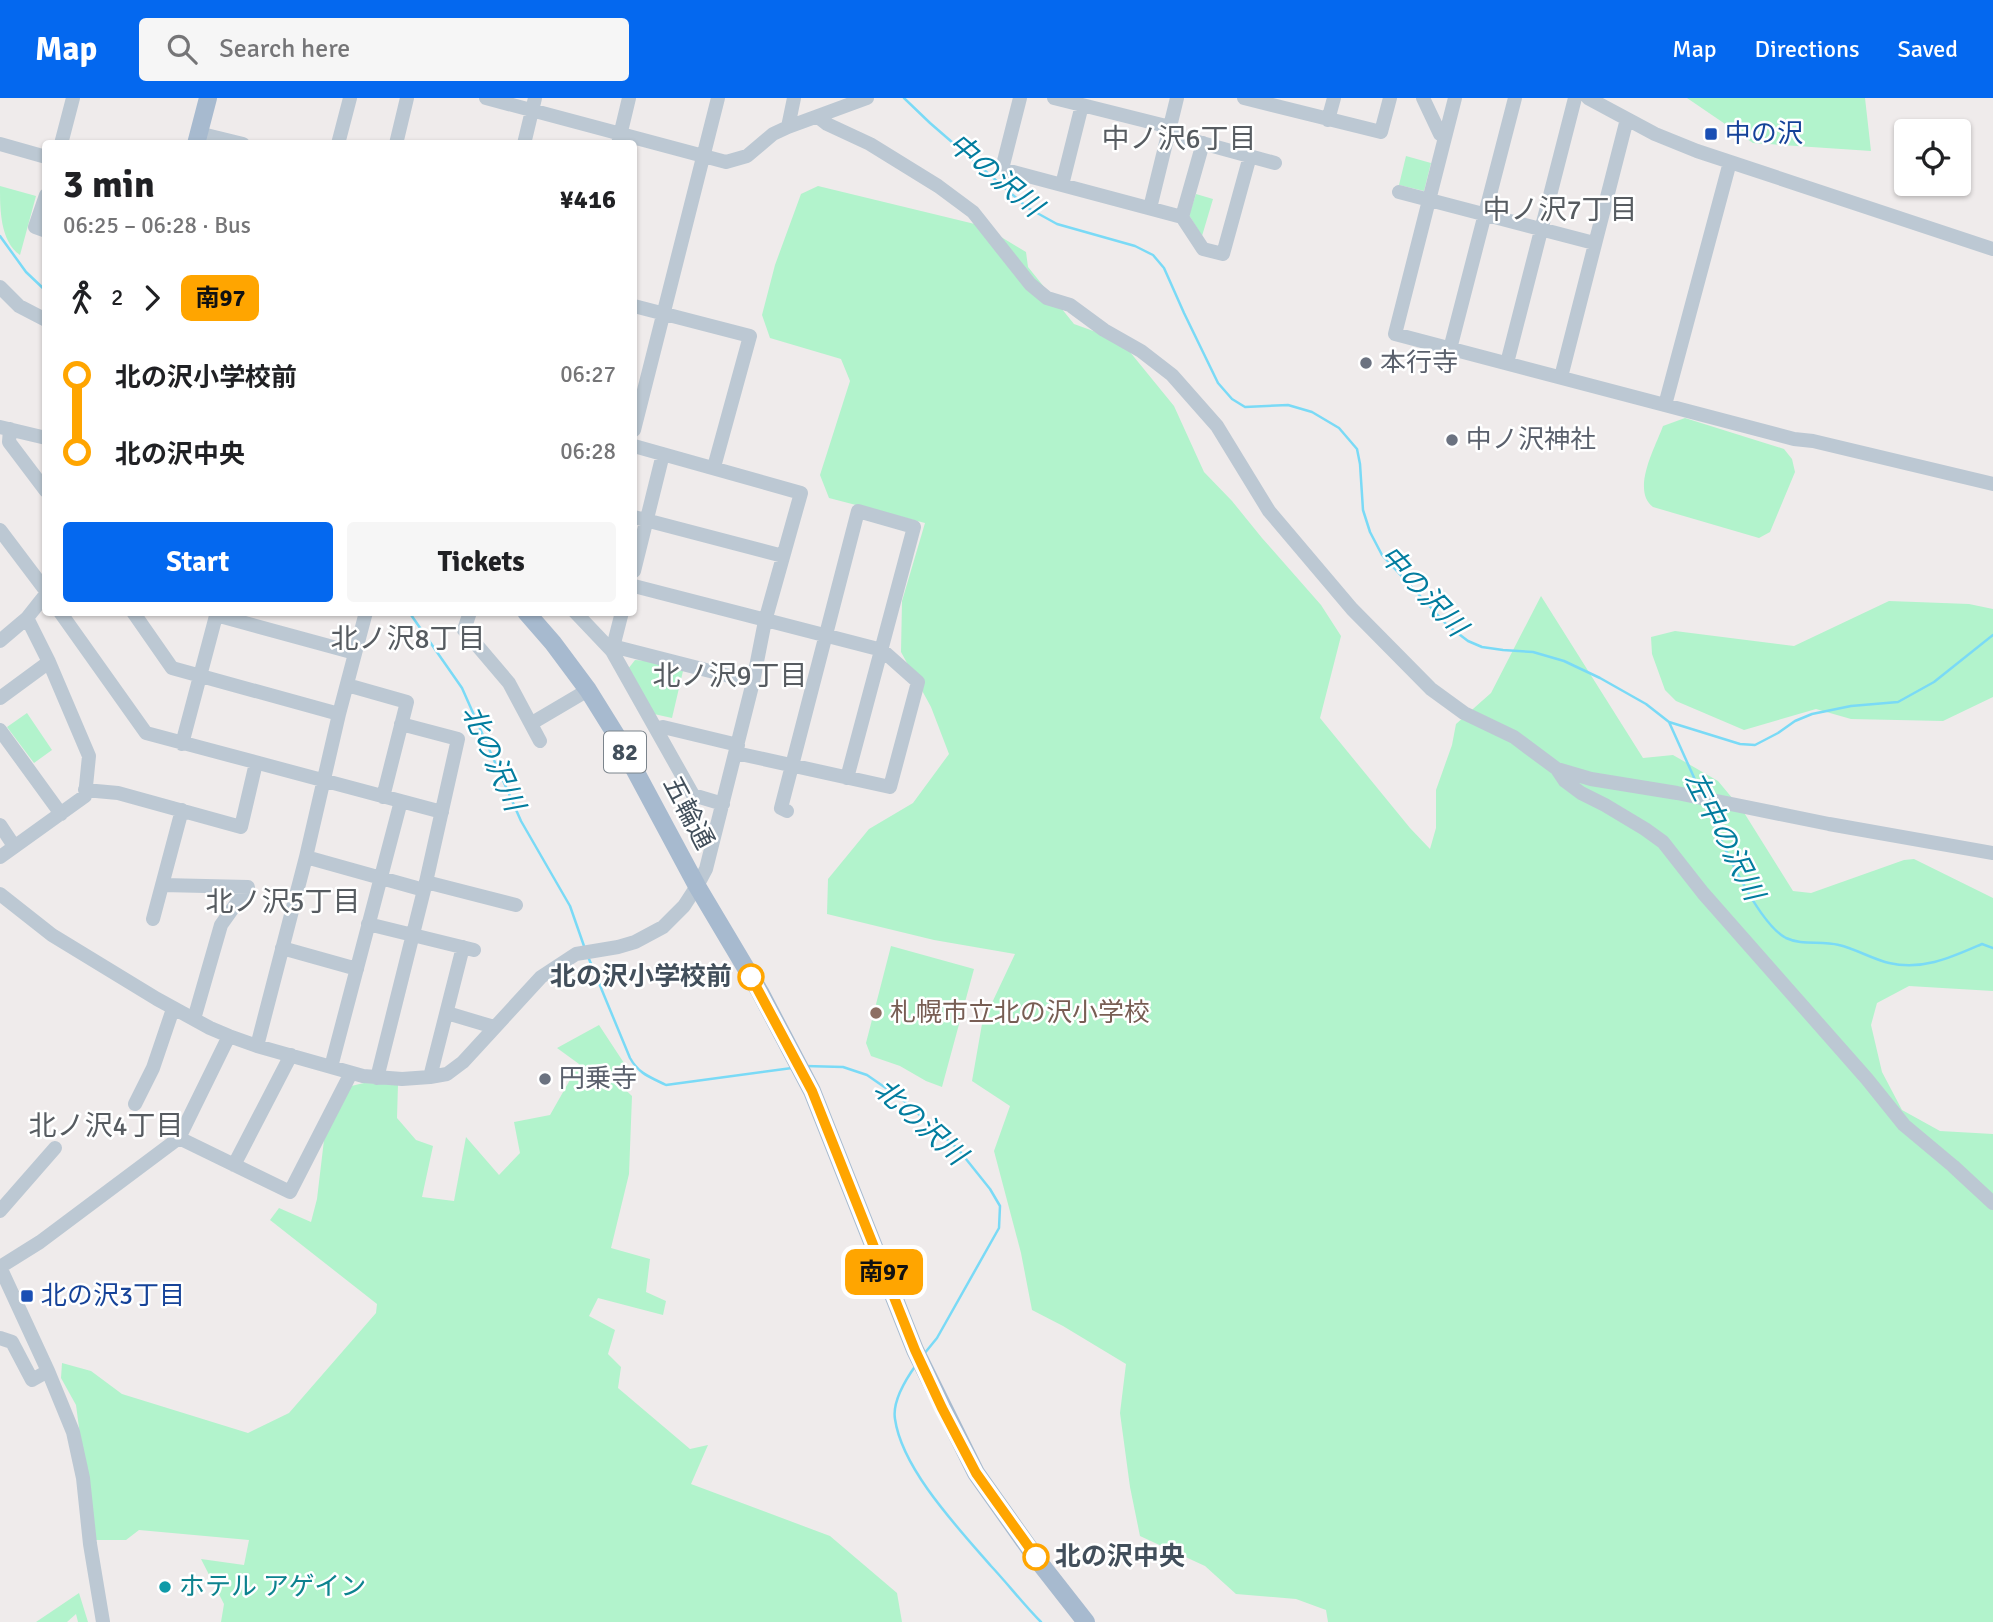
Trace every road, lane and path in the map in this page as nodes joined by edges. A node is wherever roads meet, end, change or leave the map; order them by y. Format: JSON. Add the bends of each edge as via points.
{"nodes":[{"id":1,"x":73,"y":98,"type":"edge"},
{"id":2,"x":208,"y":98,"type":"edge"},
{"id":3,"x":350,"y":98,"type":"edge"},
{"id":4,"x":407,"y":98,"type":"edge"},
{"id":5,"x":486,"y":98,"type":"edge"},
{"id":6,"x":629,"y":98,"type":"edge"},
{"id":7,"x":718,"y":98,"type":"edge"},
{"id":8,"x":794,"y":98,"type":"edge"},
{"id":9,"x":867,"y":98,"type":"edge"},
{"id":10,"x":1020,"y":98,"type":"edge"},
{"id":11,"x":1054,"y":98,"type":"edge"},
{"id":12,"x":1177,"y":98,"type":"edge"},
{"id":13,"x":1244,"y":98,"type":"edge"},
{"id":14,"x":1334,"y":98,"type":"edge"},
{"id":15,"x":1390,"y":98,"type":"edge"},
{"id":16,"x":1423,"y":98,"type":"edge"},
{"id":17,"x":1455,"y":98,"type":"edge"},
{"id":18,"x":1515,"y":98,"type":"edge"},
{"id":19,"x":1575,"y":98,"type":"edge"},
{"id":20,"x":1588,"y":98,"type":"edge"},
{"id":21,"x":1277,"y":102,"type":"edge"},
{"id":22,"x":534,"y":104,"type":"edge"},
{"id":23,"x":1082,"y":105,"type":"junction"},
{"id":24,"x":818,"y":117,"type":"junction"},
{"id":25,"x":1627,"y":119,"type":"junction"},
{"id":26,"x":1328,"y":120,"type":"junction"},
{"id":27,"x":788,"y":127,"type":"junction"},
{"id":28,"x":1170,"y":131,"type":"junction"},
{"id":29,"x":1445,"y":137,"type":"junction"},
{"id":30,"x":197,"y":138,"type":"edge"},
{"id":31,"x":619,"y":138,"type":"edge"},
{"id":32,"x":62,"y":140,"type":"edge"},
{"id":33,"x":339,"y":140,"type":"edge"},
{"id":34,"x":397,"y":140,"type":"edge"},
{"id":35,"x":525,"y":140,"type":"edge"},
{"id":36,"x":637,"y":142,"type":"edge"},
{"id":37,"x":1203,"y":143,"type":"junction"},
{"id":38,"x":0,"y":144,"type":"edge"},
{"id":39,"x":42,"y":155,"type":"edge"},
{"id":40,"x":703,"y":155,"type":"junction"},
{"id":41,"x":1250,"y":156,"type":"junction"},
{"id":42,"x":1730,"y":162,"type":"junction"},
{"id":43,"x":1275,"y":163,"type":"dead end"},
{"id":44,"x":1062,"y":185,"type":"junction"},
{"id":45,"x":1399,"y":192,"type":"dead end"},
{"id":46,"x":1429,"y":200,"type":"junction"},
{"id":47,"x":42,"y":207,"type":"edge"},
{"id":48,"x":1150,"y":208,"type":"junction"},
{"id":49,"x":1485,"y":215,"type":"junction"},
{"id":50,"x":1182,"y":217,"type":"junction"},
{"id":51,"x":42,"y":229,"type":"edge"},
{"id":52,"x":1541,"y":229,"type":"junction"},
{"id":53,"x":1594,"y":243,"type":"junction"},
{"id":54,"x":1993,"y":249,"type":"edge"},
{"id":55,"x":0,"y":287,"type":"edge"},
{"id":56,"x":637,"y":307,"type":"edge"},
{"id":57,"x":663,"y":314,"type":"junction"},
{"id":58,"x":42,"y":318,"type":"edge"},
{"id":59,"x":1450,"y":349,"type":"junction"},
{"id":60,"x":1507,"y":363,"type":"junction"},
{"id":61,"x":1561,"y":377,"type":"junction"},
{"id":62,"x":1664,"y":405,"type":"junction"},
{"id":63,"x":637,"y":418,"type":"edge"},
{"id":64,"x":5,"y":428,"type":"edge"},
{"id":65,"x":42,"y":437,"type":"edge"},
{"id":66,"x":637,"y":447,"type":"edge"},
{"id":67,"x":663,"y":454,"type":"junction"},
{"id":68,"x":714,"y":467,"type":"junction"},
{"id":69,"x":1993,"y":484,"type":"edge"},
{"id":70,"x":42,"y":486,"type":"edge"},
{"id":71,"x":640,"y":519,"type":"edge"},
{"id":72,"x":0,"y":530,"type":"edge"},
{"id":73,"x":637,"y":544,"type":"edge"},
{"id":74,"x":783,"y":556,"type":"junction"},
{"id":75,"x":42,"y":587,"type":"edge"},
{"id":76,"x":637,"y":587,"type":"edge"},
{"id":77,"x":42,"y":597,"type":"edge"},
{"id":78,"x":63,"y":616,"type":"edge"},
{"id":79,"x":136,"y":616,"type":"edge"},
{"id":80,"x":215,"y":616,"type":"edge"},
{"id":81,"x":226,"y":616,"type":"edge"},
{"id":82,"x":365,"y":616,"type":"edge"},
{"id":83,"x":469,"y":616,"type":"edge"},
{"id":84,"x":529,"y":616,"type":"edge"},
{"id":85,"x":579,"y":616,"type":"edge"},
{"id":86,"x":621,"y":616,"type":"edge"},
{"id":87,"x":27,"y":618,"type":"junction"},
{"id":88,"x":765,"y":621,"type":"junction"},
{"id":89,"x":827,"y":635,"type":"junction"},
{"id":90,"x":1,"y":637,"type":"edge"},
{"id":91,"x":882,"y":650,"type":"junction"},
{"id":92,"x":612,"y":651,"type":"junction"},
{"id":93,"x":355,"y":653,"type":"junction"},
{"id":94,"x":49,"y":662,"type":"junction"},
{"id":95,"x":200,"y":676,"type":"junction"},
{"id":96,"x":753,"y":682,"type":"junction"},
{"id":97,"x":347,"y":685,"type":"junction"},
{"id":98,"x":589,"y":690,"type":"junction"},
{"id":99,"x":0,"y":698,"type":"edge"},
{"id":100,"x":339,"y":715,"type":"junction"},
{"id":101,"x":532,"y":723,"type":"junction"},
{"id":102,"x":401,"y":724,"type":"junction"},
{"id":103,"x":656,"y":729,"type":"junction"},
{"id":104,"x":0,"y":730,"type":"edge"},
{"id":105,"x":540,"y":741,"type":"dead end"},
{"id":106,"x":182,"y":744,"type":"junction"},
{"id":107,"x":737,"y":749,"type":"junction"},
{"id":108,"x":256,"y":763,"type":"junction"},
{"id":109,"x":793,"y":765,"type":"junction"},
{"id":110,"x":1557,"y":769,"type":"junction"},
{"id":111,"x":847,"y":778,"type":"junction"},
{"id":112,"x":324,"y":782,"type":"junction"},
{"id":113,"x":85,"y":790,"type":"junction"},
{"id":114,"x":383,"y":797,"type":"junction"},
{"id":115,"x":401,"y":801,"type":"junction"},
{"id":116,"x":723,"y":804,"type":"junction"},
{"id":117,"x":182,"y":810,"type":"junction"},
{"id":118,"x":787,"y":811,"type":"dead end"},
{"id":119,"x":442,"y":812,"type":"junction"},
{"id":120,"x":61,"y":814,"type":"junction"},
{"id":121,"x":0,"y":825,"type":"edge"},
{"id":122,"x":15,"y":846,"type":"junction"},
{"id":123,"x":1993,"y":853,"type":"edge"},
{"id":124,"x":0,"y":857,"type":"edge"},
{"id":125,"x":306,"y":857,"type":"junction"},
{"id":126,"x":381,"y":878,"type":"junction"},
{"id":127,"x":163,"y":885,"type":"junction"},
{"id":128,"x":425,"y":886,"type":"junction"},
{"id":129,"x":696,"y":886,"type":"junction"},
{"id":130,"x":0,"y":894,"type":"edge"},
{"id":131,"x":516,"y":905,"type":"dead end"},
{"id":132,"x":153,"y":919,"type":"dead end"},
{"id":133,"x":368,"y":924,"type":"junction"},
{"id":134,"x":413,"y":936,"type":"junction"},
{"id":135,"x":282,"y":948,"type":"junction"},
{"id":136,"x":357,"y":969,"type":"junction"},
{"id":137,"x":173,"y":1009,"type":"junction"},
{"id":138,"x":447,"y":1013,"type":"junction"},
{"id":139,"x":194,"y":1019,"type":"junction"},
{"id":140,"x":494,"y":1027,"type":"junction"},
{"id":141,"x":229,"y":1036,"type":"junction"},
{"id":142,"x":257,"y":1046,"type":"junction"},
{"id":143,"x":291,"y":1055,"type":"junction"},
{"id":144,"x":331,"y":1068,"type":"junction"},
{"id":145,"x":351,"y":1073,"type":"junction"},
{"id":146,"x":430,"y":1077,"type":"junction"},
{"id":147,"x":377,"y":1078,"type":"junction"},
{"id":148,"x":135,"y":1104,"type":"dead end"},
{"id":149,"x":179,"y":1138,"type":"junction"},
{"id":150,"x":55,"y":1148,"type":"dead end"},
{"id":151,"x":234,"y":1165,"type":"junction"},
{"id":152,"x":1993,"y":1203,"type":"edge"},
{"id":153,"x":0,"y":1211,"type":"edge"},
{"id":154,"x":0,"y":1267,"type":"edge"},
{"id":155,"x":0,"y":1338,"type":"edge"},
{"id":156,"x":48,"y":1371,"type":"junction"},
{"id":157,"x":103,"y":1622,"type":"edge"},
{"id":158,"x":1086,"y":1622,"type":"edge"}],
"edges":[{"from":1,"to":32,"type":"street"},
{"from":2,"to":30,"type":"main road"},
{"from":3,"to":33,"type":"street"},
{"from":4,"to":34,"type":"street"},
{"from":5,"to":22,"type":"street"},
{"from":6,"to":31,"type":"street"},
{"from":7,"to":40,"type":"street"},
{"from":8,"to":27,"type":"street"},
{"from":9,"to":24,"type":"street"},
{"from":10,"to":44,"type":"street","via":[[1002,169]]},
{"from":11,"to":23,"type":"street"},
{"from":12,"to":28,"type":"street"},
{"from":13,"to":21,"type":"street"},
{"from":14,"to":26,"type":"street"},
{"from":15,"to":26,"type":"street","via":[[1381,132]]},
{"from":16,"to":29,"type":"street"},
{"from":17,"to":29,"type":"street"},
{"from":18,"to":49,"type":"street"},
{"from":19,"to":52,"type":"street"},
{"from":20,"to":25,"type":"street"},
{"from":21,"to":26,"type":"street"},
{"from":22,"to":31,"type":"street"},
{"from":22,"to":35,"type":"street"},
{"from":23,"to":28,"type":"street"},
{"from":23,"to":44,"type":"street"},
{"from":24,"to":27,"type":"street"},
{"from":24,"to":110,"type":"street","via":[[939,186],[973,212],[1030,284],[1047,298],[1070,304],[1172,374],[1217,426],[1269,511],[1400,659],[1464,713],[1514,737]]},
{"from":25,"to":42,"type":"street"},
{"from":25,"to":53,"type":"street"},
{"from":27,"to":40,"type":"street","via":[[747,156],[726,162]]},
{"from":28,"to":37,"type":"street"},
{"from":28,"to":48,"type":"street"},
{"from":29,"to":46,"type":"street"},
{"from":36,"to":40,"type":"street"},
{"from":37,"to":41,"type":"street"},
{"from":37,"to":50,"type":"street"},
{"from":38,"to":39,"type":"street"},
{"from":40,"to":57,"type":"street"},
{"from":41,"to":43,"type":"street"},
{"from":41,"to":50,"type":"street","via":[[1223,254],[1203,249]]},
{"from":42,"to":54,"type":"street"},
{"from":42,"to":62,"type":"street"},
{"from":44,"to":48,"type":"street"},
{"from":45,"to":46,"type":"street"},
{"from":46,"to":49,"type":"street"},
{"from":46,"to":59,"type":"street","via":[[1395,334]]},
{"from":47,"to":51,"type":"street","via":[[35,227]]},
{"from":48,"to":50,"type":"street"},
{"from":49,"to":52,"type":"street"},
{"from":49,"to":59,"type":"street"},
{"from":52,"to":53,"type":"street"},
{"from":52,"to":60,"type":"street"},
{"from":53,"to":61,"type":"street"},
{"from":55,"to":58,"type":"street","via":[[19,306]]},
{"from":56,"to":57,"type":"street"},
{"from":57,"to":63,"type":"street"},
{"from":57,"to":68,"type":"street","via":[[750,336]]},
{"from":59,"to":60,"type":"street"},
{"from":60,"to":61,"type":"street"},
{"from":61,"to":62,"type":"street"},
{"from":62,"to":69,"type":"street"},
{"from":64,"to":65,"type":"street"},
{"from":64,"to":70,"type":"street","via":[[9,442]]},
{"from":66,"to":67,"type":"street"},
{"from":67,"to":68,"type":"street"},
{"from":67,"to":71,"type":"street"},
{"from":68,"to":74,"type":"street","via":[[801,493]]},
{"from":71,"to":73,"type":"street"},
{"from":71,"to":74,"type":"street"},
{"from":72,"to":75,"type":"street"},
{"from":74,"to":88,"type":"street"},
{"from":76,"to":88,"type":"street"},
{"from":77,"to":87,"type":"street"},
{"from":78,"to":106,"type":"street","via":[[146,733]]},
{"from":79,"to":95,"type":"street","via":[[172,668]]},
{"from":80,"to":95,"type":"street"},
{"from":81,"to":93,"type":"street"},
{"from":82,"to":93,"type":"street"},
{"from":83,"to":101,"type":"street","via":[[464,630],[509,683]]},
{"from":84,"to":98,"type":"main road","name":"五輪通","number":"82"},
{"from":85,"to":92,"type":"street"},
{"from":86,"to":92,"type":"street"},
{"from":87,"to":90,"type":"street"},
{"from":87,"to":94,"type":"street"},
{"from":88,"to":89,"type":"street"},
{"from":88,"to":96,"type":"street"},
{"from":89,"to":91,"type":"street"},
{"from":89,"to":91,"type":"street","via":[[858,511],[914,527]]},
{"from":89,"to":109,"type":"street"},
{"from":91,"to":111,"type":"street"},
{"from":91,"to":111,"type":"street","via":[[918,682],[891,787]]},
{"from":92,"to":96,"type":"street","via":[[620,648]]},
{"from":92,"to":103,"type":"street"},
{"from":93,"to":97,"type":"street"},
{"from":94,"to":99,"type":"street"},
{"from":94,"to":113,"type":"street","via":[[89,756]]},
{"from":95,"to":100,"type":"street"},
{"from":95,"to":106,"type":"street"},
{"from":96,"to":107,"type":"street"},
{"from":97,"to":100,"type":"street"},
{"from":97,"to":102,"type":"street","via":[[407,702]]},
{"from":98,"to":101,"type":"street"},
{"from":98,"to":129,"type":"main road","name":"五輪通","number":"82"},
{"from":100,"to":112,"type":"street"},
{"from":101,"to":105,"type":"street"},
{"from":102,"to":114,"type":"street"},
{"from":102,"to":119,"type":"street","via":[[458,739]]},
{"from":103,"to":107,"type":"street","via":[[663,727]]},
{"from":103,"to":116,"type":"street","via":[[693,795]]},
{"from":104,"to":120,"type":"street"},
{"from":106,"to":108,"type":"street"},
{"from":107,"to":109,"type":"street"},
{"from":107,"to":116,"type":"street"},
{"from":108,"to":112,"type":"street"},
{"from":108,"to":117,"type":"street","via":[[240,827]]},
{"from":109,"to":111,"type":"street"},
{"from":109,"to":118,"type":"street","via":[[781,808]]},
{"from":110,"to":123,"type":"street"},
{"from":110,"to":152,"type":"street","via":[[1581,793],[1663,842],[1903,1125]]},
{"from":112,"to":114,"type":"street"},
{"from":112,"to":125,"type":"street"},
{"from":113,"to":117,"type":"street","via":[[118,793]]},
{"from":113,"to":120,"type":"street","via":[[85,796]]},
{"from":114,"to":115,"type":"street"},
{"from":115,"to":119,"type":"street"},
{"from":115,"to":126,"type":"street"},
{"from":116,"to":129,"type":"street","via":[[706,869]]},
{"from":117,"to":127,"type":"street"},
{"from":119,"to":128,"type":"street"},
{"from":120,"to":122,"type":"street"},
{"from":121,"to":122,"type":"street"},
{"from":122,"to":124,"type":"street"},
{"from":125,"to":126,"type":"street"},
{"from":125,"to":135,"type":"street"},
{"from":126,"to":128,"type":"street"},
{"from":126,"to":133,"type":"street"},
{"from":127,"to":132,"type":"street"},
{"from":127,"to":139,"type":"street","via":[[248,887],[221,925]]},
{"from":128,"to":131,"type":"street"},
{"from":128,"to":134,"type":"street"},
{"from":129,"to":140,"type":"street","via":[[663,927],[635,942],[576,954],[541,977]]},
{"from":129,"to":158,"type":"main road","name":"五輪通","number":"82","via":[[812,1091],[915,1350],[976,1473]]},
{"from":130,"to":137,"type":"street","via":[[52,935]]},
{"from":133,"to":134,"type":"street"},
{"from":133,"to":136,"type":"street"},
{"from":134,"to":138,"type":"street","via":[[468,949]]},
{"from":134,"to":147,"type":"street"},
{"from":135,"to":136,"type":"street"},
{"from":135,"to":142,"type":"street"},
{"from":136,"to":144,"type":"street"},
{"from":137,"to":139,"type":"street"},
{"from":137,"to":148,"type":"street"},
{"from":138,"to":140,"type":"street"},
{"from":138,"to":146,"type":"street"},
{"from":139,"to":141,"type":"street"},
{"from":140,"to":146,"type":"street","via":[[464,1062],[447,1074]]},
{"from":141,"to":142,"type":"street"},
{"from":141,"to":149,"type":"street"},
{"from":142,"to":143,"type":"street"},
{"from":143,"to":144,"type":"street"},
{"from":143,"to":151,"type":"street"},
{"from":144,"to":145,"type":"street"},
{"from":145,"to":147,"type":"street"},
{"from":145,"to":151,"type":"street","via":[[290,1192]]},
{"from":146,"to":147,"type":"street"},
{"from":149,"to":151,"type":"street"},
{"from":149,"to":154,"type":"street"},
{"from":150,"to":153,"type":"street"},
{"from":154,"to":156,"type":"street"},
{"from":155,"to":156,"type":"street","via":[[12,1342],[32,1380]]},
{"from":156,"to":157,"type":"street","via":[[73,1432]]}]}
